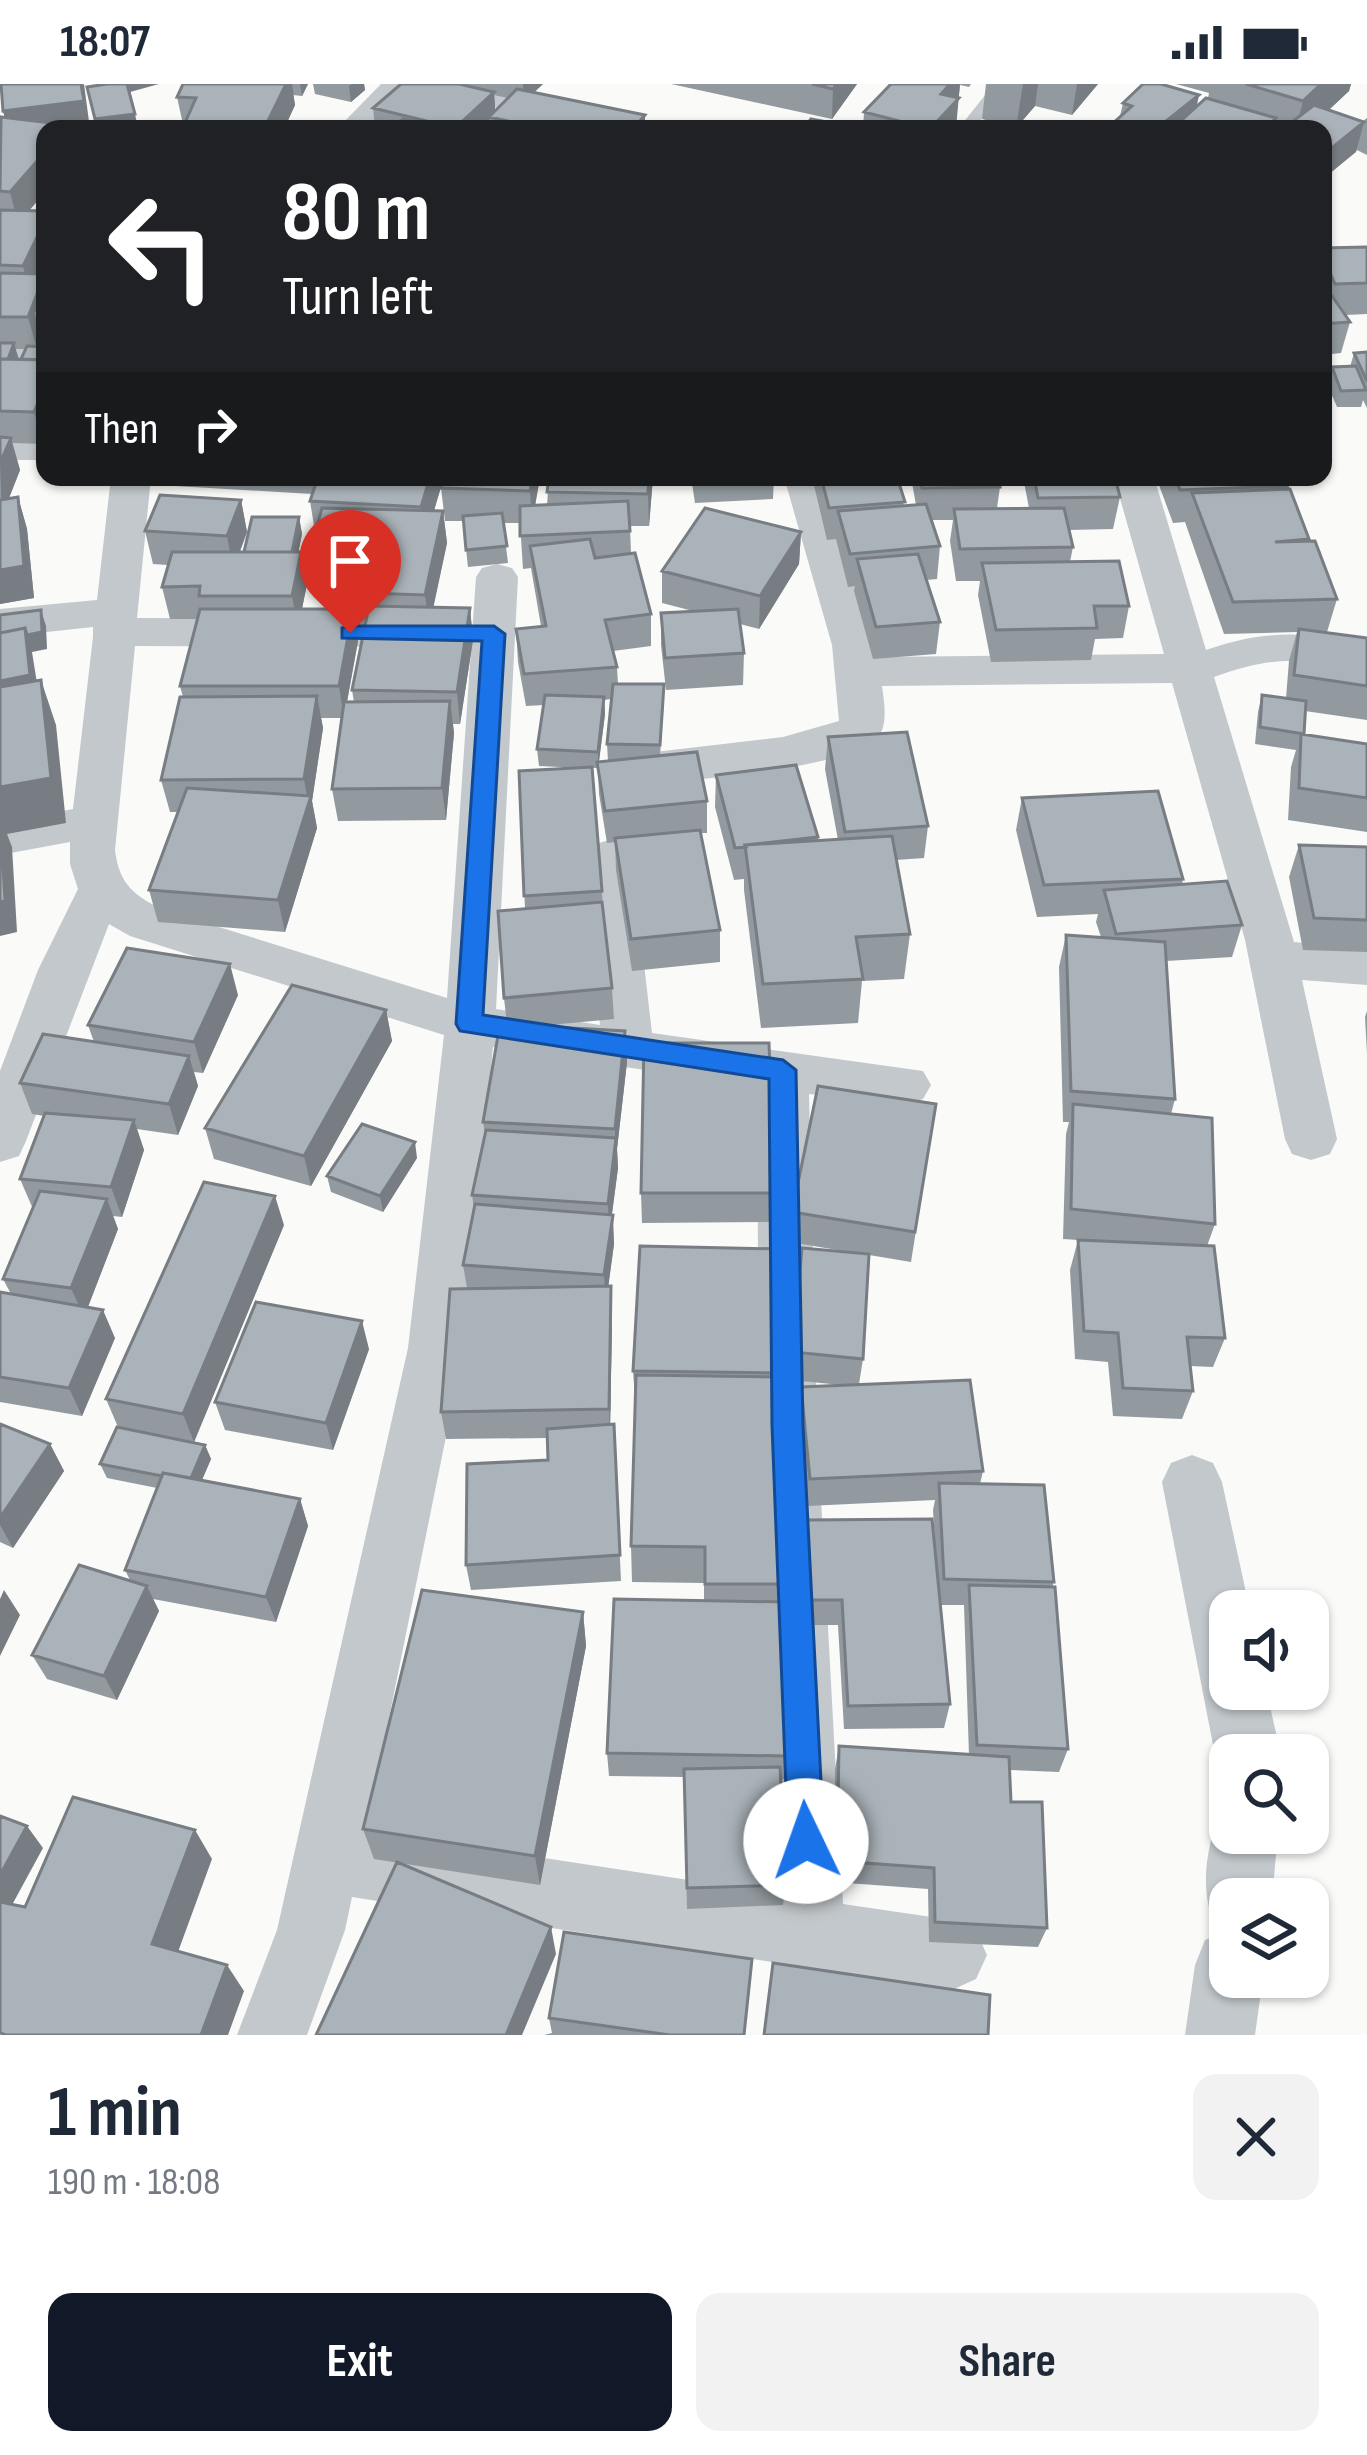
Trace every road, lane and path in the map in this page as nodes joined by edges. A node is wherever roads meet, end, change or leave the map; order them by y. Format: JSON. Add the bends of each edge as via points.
{"nodes":[{"id":1,"x":399,"y":84,"type":"edge"},
{"id":2,"x":424,"y":84,"type":"edge"},
{"id":3,"x":1002,"y":84,"type":"edge"},
{"id":4,"x":361,"y":120,"type":"edge"},
{"id":5,"x":597,"y":120,"type":"edge"},
{"id":6,"x":973,"y":120,"type":"edge"},
{"id":7,"x":0,"y":358,"type":"edge"},
{"id":8,"x":36,"y":359,"type":"edge"},
{"id":9,"x":0,"y":448,"type":"edge"},
{"id":10,"x":36,"y":448,"type":"edge"},
{"id":11,"x":129,"y":486,"type":"edge"},
{"id":12,"x":806,"y":486,"type":"edge"},
{"id":13,"x":1137,"y":486,"type":"edge"},
{"id":14,"x":497,"y":577,"type":"dead end"},
{"id":15,"x":112,"y":622,"type":"junction"},
{"id":16,"x":0,"y":623,"type":"edge"},
{"id":17,"x":494,"y":634,"type":"junction"},
{"id":18,"x":1367,"y":658,"type":"edge"},
{"id":19,"x":1192,"y":670,"type":"junction"},
{"id":20,"x":857,"y":672,"type":"junction"},
{"id":21,"x":576,"y":774,"type":"edge"},
{"id":22,"x":530,"y":777,"type":"edge"},
{"id":23,"x":482,"y":781,"type":"junction"},
{"id":24,"x":95,"y":820,"type":"junction"},
{"id":25,"x":0,"y":839,"type":"edge"},
{"id":26,"x":634,"y":849,"type":"edge"},
{"id":27,"x":101,"y":890,"type":"junction"},
{"id":28,"x":1266,"y":931,"type":"junction"},
{"id":29,"x":1367,"y":968,"type":"edge"},
{"id":30,"x":470,"y":1024,"type":"junction"},
{"id":31,"x":628,"y":1048,"type":"junction"},
{"id":32,"x":783,"y":1070,"type":"junction"},
{"id":33,"x":905,"y":1085,"type":"dead end"},
{"id":34,"x":3,"y":1130,"type":"edge"},
{"id":35,"x":1311,"y":1139,"type":"dead end"},
{"id":36,"x":1192,"y":1482,"type":"dead end"},
{"id":37,"x":1214,"y":1590,"type":"edge"},
{"id":38,"x":326,"y":1858,"type":"junction"},
{"id":39,"x":810,"y":1933,"type":"junction"},
{"id":40,"x":952,"y":1955,"type":"edge"},
{"id":41,"x":1225,"y":1998,"type":"edge"},
{"id":42,"x":272,"y":2035,"type":"edge"},
{"id":43,"x":1220,"y":2035,"type":"edge"}],
"edges":[{"from":1,"to":4,"type":"street"},
{"from":2,"to":5,"type":"street"},
{"from":3,"to":6,"type":"lane"},
{"from":7,"to":8,"type":"street"},
{"from":9,"to":10,"type":"street"},
{"from":11,"to":15,"type":"street"},
{"from":12,"to":20,"type":"street"},
{"from":13,"to":19,"type":"street"},
{"from":14,"to":17,"type":"street"},
{"from":15,"to":16,"type":"street"},
{"from":15,"to":17,"type":"street"},
{"from":15,"to":24,"type":"street"},
{"from":17,"to":23,"type":"street"},
{"from":18,"to":19,"type":"street","via":[[1308,646],[1257,647]]},
{"from":19,"to":20,"type":"street"},
{"from":19,"to":28,"type":"street"},
{"from":20,"to":21,"type":"street","via":[[865,718],[848,737],[694,765]]},
{"from":22,"to":23,"type":"street"},
{"from":23,"to":30,"type":"street"},
{"from":24,"to":25,"type":"street"},
{"from":24,"to":27,"type":"street","via":[[92,875]]},
{"from":26,"to":31,"type":"street","via":[[613,856],[609,869]]},
{"from":27,"to":30,"type":"street","via":[[115,909],[147,923]]},
{"from":27,"to":34,"type":"street"},
{"from":28,"to":29,"type":"street"},
{"from":28,"to":35,"type":"street"},
{"from":30,"to":31,"type":"street"},
{"from":30,"to":38,"type":"street","via":[[436,1348]]},
{"from":31,"to":32,"type":"street"},
{"from":32,"to":33,"type":"street"},
{"from":32,"to":39,"type":"street","via":[[788,1425]]},
{"from":36,"to":37,"type":"street"},
{"from":38,"to":39,"type":"street"},
{"from":38,"to":42,"type":"street","via":[[311,1930]]},
{"from":39,"to":40,"type":"street"},
{"from":41,"to":43,"type":"street"}]}
